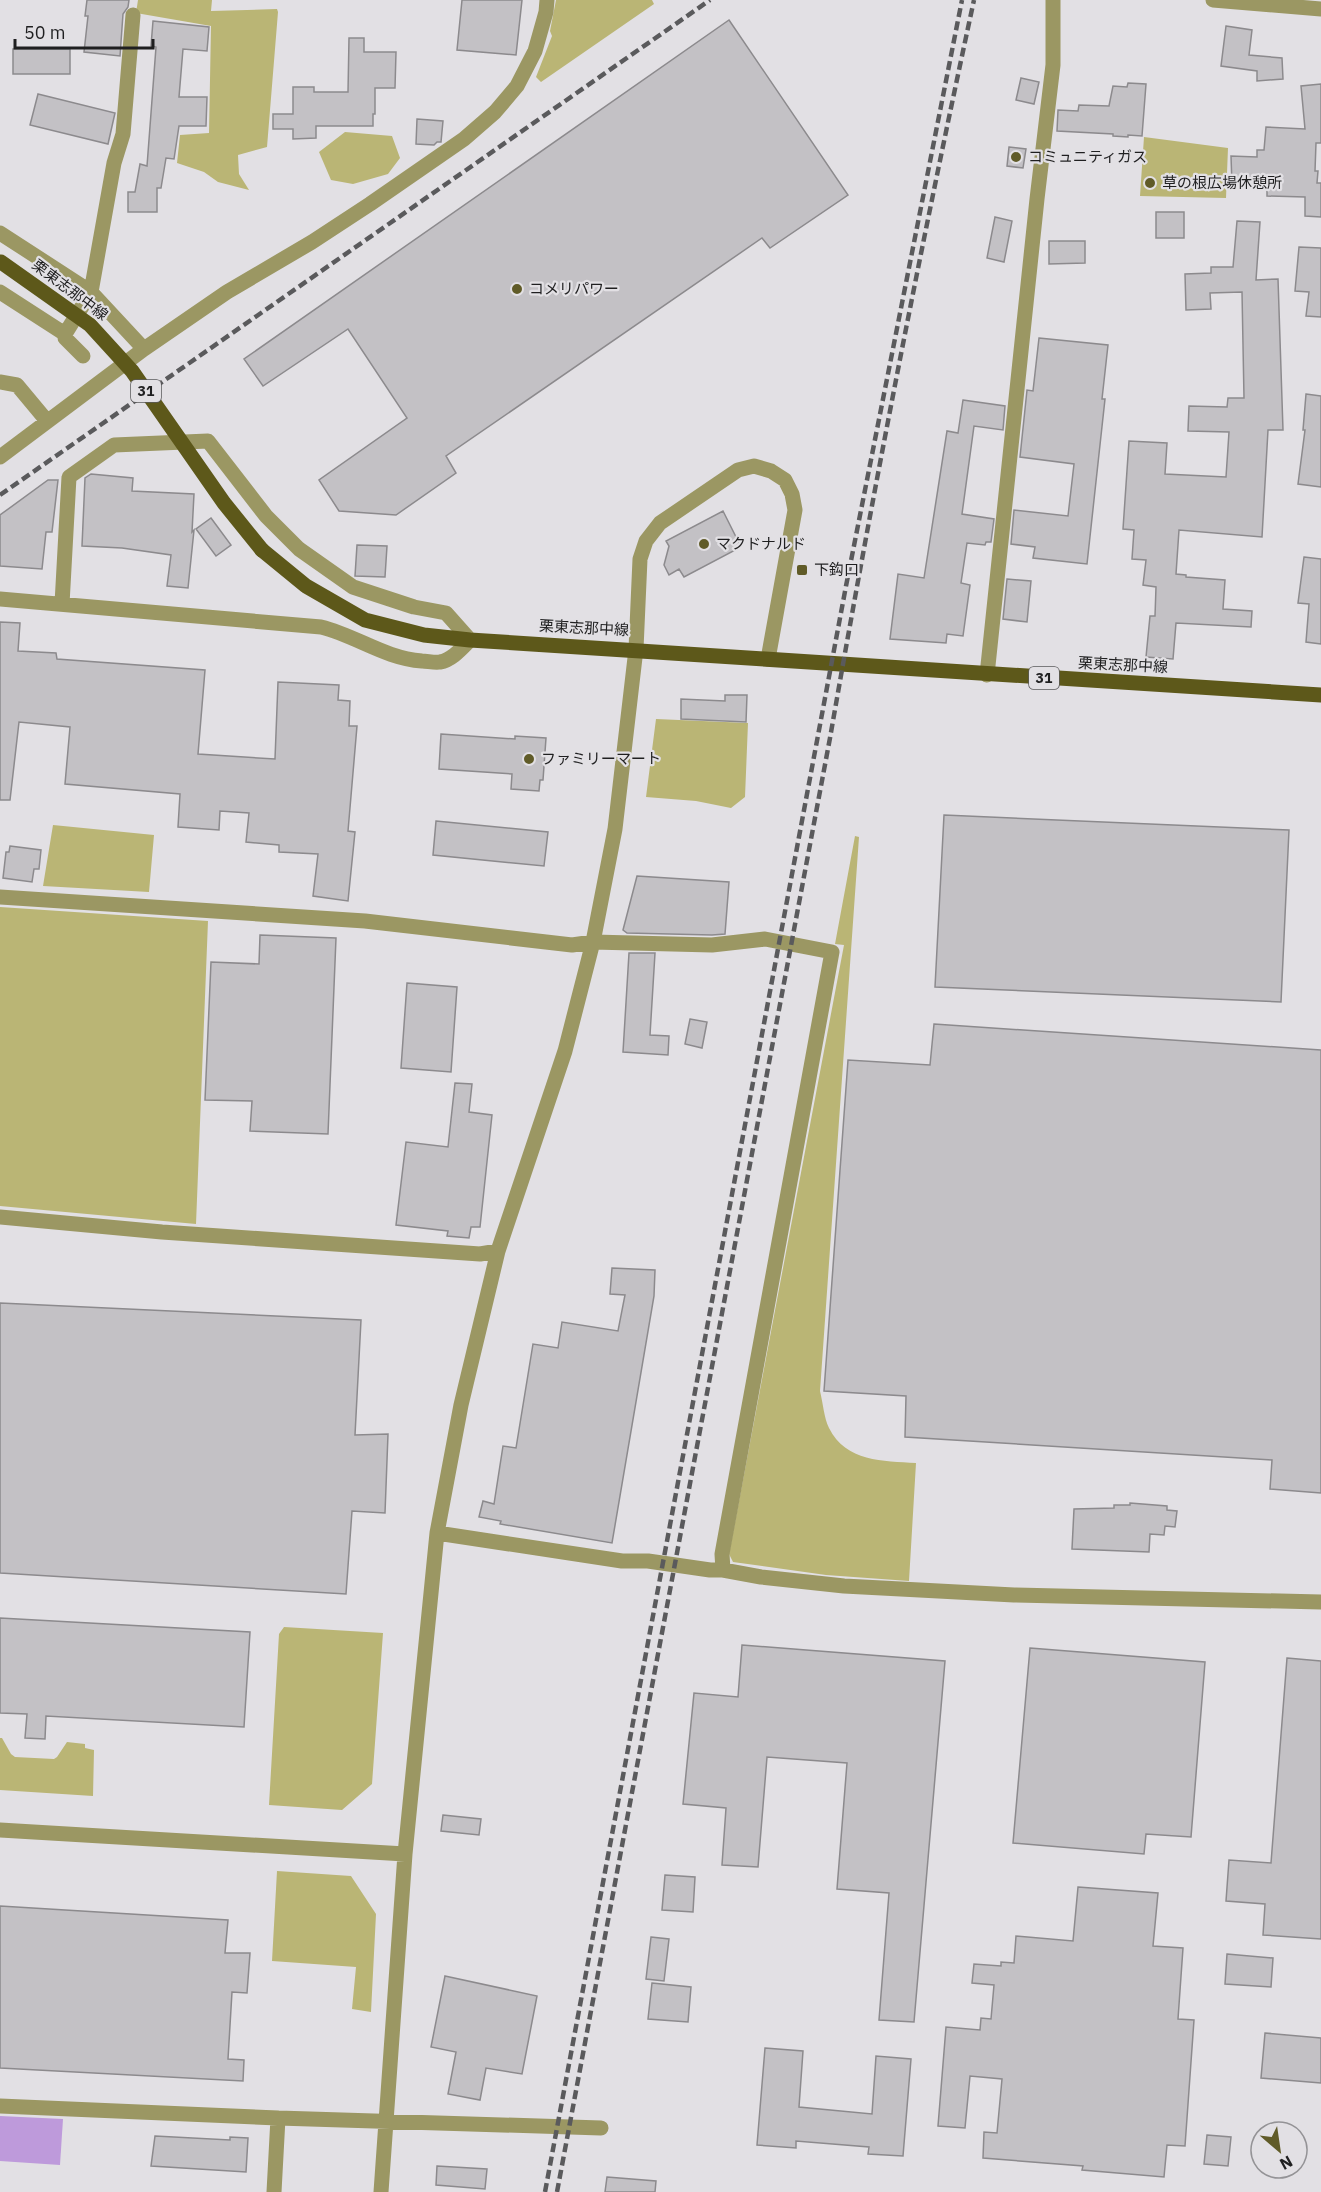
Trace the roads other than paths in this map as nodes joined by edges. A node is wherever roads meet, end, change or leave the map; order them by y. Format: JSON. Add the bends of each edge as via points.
{"nodes":[{"id":1,"x":547,"y":0,"type":"edge"},
{"id":2,"x":1053,"y":0,"type":"edge"},
{"id":3,"x":1213,"y":0,"type":"edge"},
{"id":4,"x":1321,"y":9,"type":"edge"},
{"id":5,"x":133,"y":15,"type":"dead end"},
{"id":6,"x":0,"y":233,"type":"edge"},
{"id":7,"x":0,"y":261,"type":"edge"},
{"id":8,"x":0,"y":292,"type":"edge"},
{"id":9,"x":91,"y":292,"type":"junction"},
{"id":10,"x":65,"y":334,"type":"junction"},
{"id":11,"x":144,"y":349,"type":"junction"},
{"id":12,"x":83,"y":356,"type":"dead end"},
{"id":13,"x":0,"y":382,"type":"edge"},
{"id":14,"x":47,"y":421,"type":"junction"},
{"id":15,"x":0,"y":457,"type":"edge"},
{"id":16,"x":0,"y":599,"type":"edge"},
{"id":17,"x":62,"y":604,"type":"junction"},
{"id":18,"x":470,"y":640,"type":"junction"},
{"id":19,"x":636,"y":649,"type":"junction"},
{"id":20,"x":768,"y":659,"type":"junction"},
{"id":21,"x":987,"y":675,"type":"junction"},
{"id":22,"x":1321,"y":695,"type":"edge"},
{"id":23,"x":0,"y":897,"type":"edge"},
{"id":24,"x":593,"y":942,"type":"junction"},
{"id":25,"x":0,"y":1217,"type":"edge"},
{"id":26,"x":498,"y":1251,"type":"junction"},
{"id":27,"x":437,"y":1533,"type":"junction"},
{"id":28,"x":723,"y":1570,"type":"junction"},
{"id":29,"x":1321,"y":1602,"type":"edge"},
{"id":30,"x":0,"y":1830,"type":"edge"},
{"id":31,"x":405,"y":1854,"type":"junction"},
{"id":32,"x":0,"y":2106,"type":"edge"},
{"id":33,"x":278,"y":2118,"type":"junction"},
{"id":34,"x":387,"y":2120,"type":"junction"},
{"id":35,"x":601,"y":2128,"type":"dead end"},
{"id":36,"x":274,"y":2192,"type":"edge"},
{"id":37,"x":381,"y":2192,"type":"edge"}],
"edges":[{"from":1,"to":11,"type":"street","via":[[535,51],[517,86],[464,139]]},
{"from":2,"to":21,"type":"street","via":[[1053,65]]},
{"from":3,"to":4,"type":"street"},
{"from":5,"to":9,"type":"street","via":[[123,134],[114,163]]},
{"from":6,"to":9,"type":"street"},
{"from":7,"to":18,"type":"main road","name":"栗東志那中線","number":"31","bridge":true,"via":[[90,325],[132,371],[224,503],[262,550],[306,586],[365,620],[424,635]]},
{"from":8,"to":10,"type":"street"},
{"from":9,"to":10,"type":"street"},
{"from":9,"to":11,"type":"street"},
{"from":10,"to":12,"type":"street"},
{"from":11,"to":14,"type":"street"},
{"from":13,"to":14,"type":"street","via":[[17,385]]},
{"from":14,"to":15,"type":"street"},
{"from":16,"to":17,"type":"street"},
{"from":17,"to":18,"type":"street","via":[[321,627],[404,660],[441,662]]},
{"from":17,"to":18,"type":"street","via":[[69,477],[114,445],[208,441],[266,516],[299,549],[353,587],[446,614]]},
{"from":18,"to":19,"type":"main road","name":"栗東志那中線","number":"31"},
{"from":19,"to":20,"type":"main road","name":"栗東志那中線","number":"31"},
{"from":19,"to":20,"type":"street","via":[[640,559],[646,541],[660,523],[738,470],[754,466],[785,480],[795,510]]},
{"from":19,"to":24,"type":"street","via":[[615,830]]},
{"from":20,"to":21,"type":"main road","name":"栗東志那中線","number":"31"},
{"from":21,"to":22,"type":"main road","name":"栗東志那中線","number":"31"},
{"from":23,"to":24,"type":"street","via":[[365,921],[572,945]]},
{"from":24,"to":26,"type":"street","via":[[562,1062]]},
{"from":24,"to":28,"type":"street","via":[[725,944],[765,939],[832,952],[722,1554]]},
{"from":25,"to":26,"type":"street","via":[[480,1254]]},
{"from":26,"to":27,"type":"street","via":[[461,1405]]},
{"from":27,"to":28,"type":"street","via":[[622,1561]]},
{"from":27,"to":31,"type":"street"},
{"from":28,"to":29,"type":"street","via":[[844,1586],[1014,1595]]},
{"from":30,"to":31,"type":"street"},
{"from":31,"to":34,"type":"street"},
{"from":32,"to":33,"type":"street"},
{"from":33,"to":34,"type":"street"},
{"from":33,"to":36,"type":"street"},
{"from":34,"to":35,"type":"street"},
{"from":34,"to":37,"type":"street"}]}
